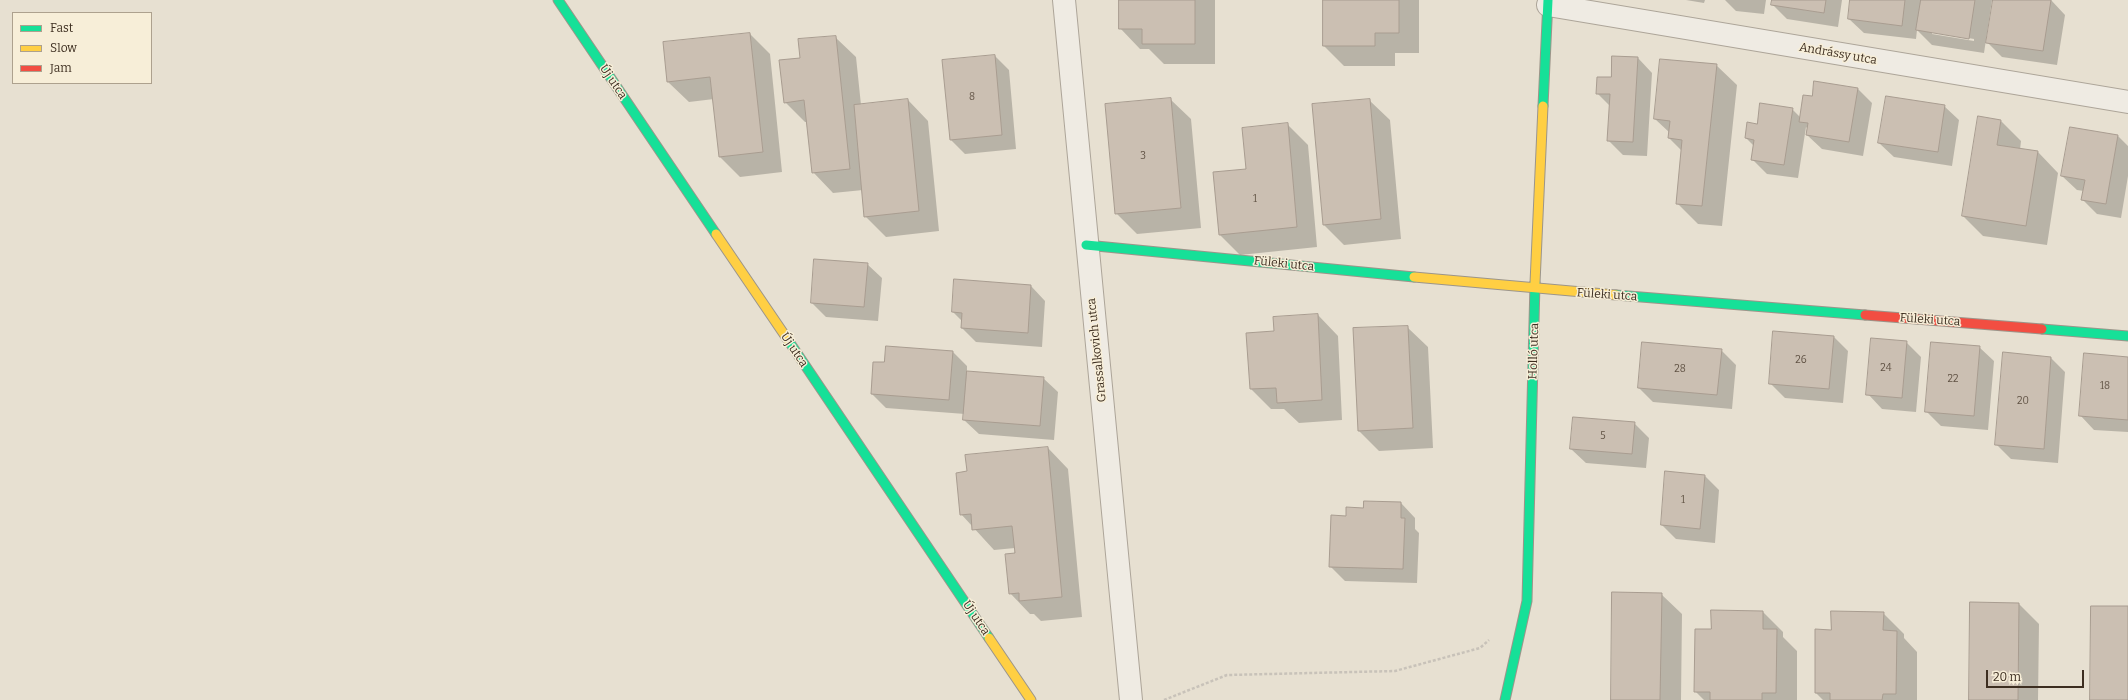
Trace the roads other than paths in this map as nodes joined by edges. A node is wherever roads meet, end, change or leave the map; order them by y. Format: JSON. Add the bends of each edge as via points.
{"nodes":[{"id":1,"x":558,"y":0,"type":"edge"},
{"id":2,"x":1064,"y":0,"type":"edge"},
{"id":3,"x":1548,"y":2,"type":"edge"},
{"id":4,"x":2128,"y":102,"type":"edge"},
{"id":5,"x":1086,"y":245,"type":"junction"},
{"id":6,"x":1535,"y":289,"type":"junction"},
{"id":7,"x":2128,"y":336,"type":"edge"},
{"id":8,"x":1031,"y":700,"type":"edge"},
{"id":9,"x":1131,"y":700,"type":"edge"},
{"id":10,"x":1505,"y":700,"type":"edge"}],
"edges":[{"from":1,"to":8,"type":"street","name":"Új utca"},
{"from":2,"to":5,"type":"street","name":"Grassalkovich utca"},
{"from":3,"to":4,"type":"street","name":"Andrássy utca"},
{"from":3,"to":6,"type":"street","name":"Holló utca"},
{"from":5,"to":6,"type":"street","name":"Füleki utca"},
{"from":5,"to":9,"type":"street","name":"Grassalkovich utca"},
{"from":6,"to":7,"type":"street","name":"Füleki utca"},
{"from":6,"to":10,"type":"street","name":"Holló utca","via":[[1527,601]]}]}
